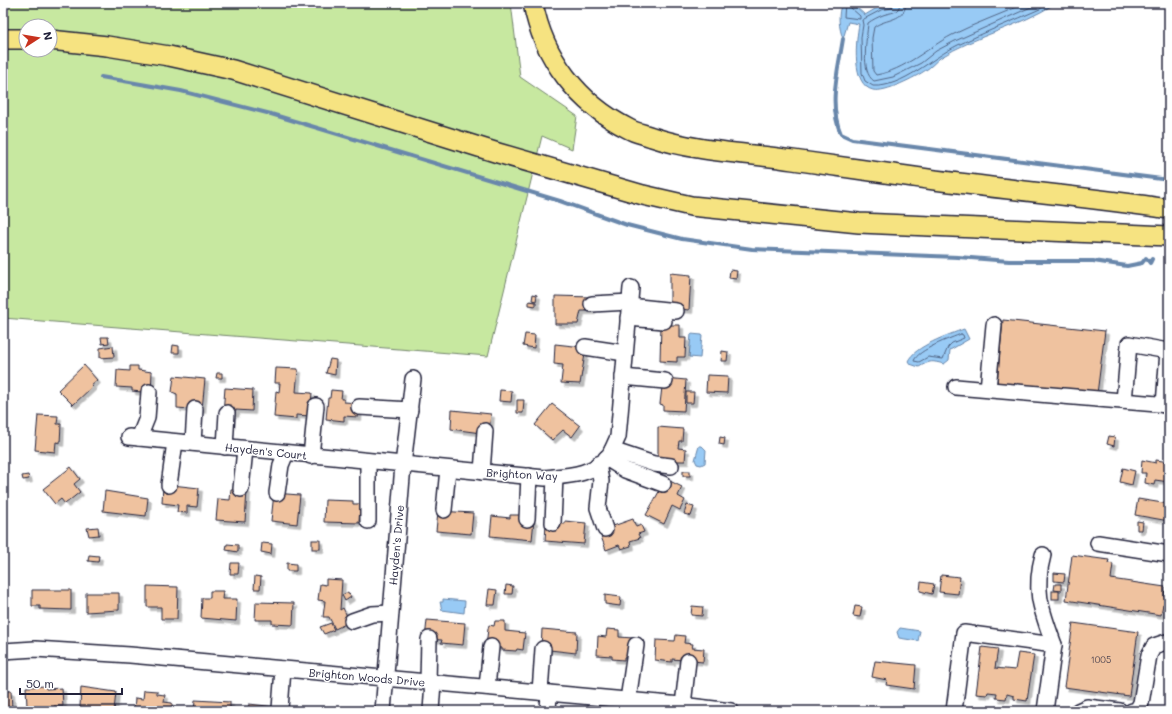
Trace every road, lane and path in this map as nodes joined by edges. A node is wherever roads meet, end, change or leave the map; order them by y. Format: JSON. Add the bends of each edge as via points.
{"nodes":[{"id":1,"x":533,"y":3,"type":"edge"},
{"id":2,"x":3,"y":39,"type":"edge"},
{"id":3,"x":18,"y":39,"type":"edge"},
{"id":4,"x":58,"y":41,"type":"edge"},
{"id":5,"x":1169,"y":209,"type":"edge"},
{"id":6,"x":1169,"y":236,"type":"edge"},
{"id":7,"x":630,"y":303,"type":"junction"},
{"id":8,"x":592,"y":304,"type":"dead end"},
{"id":9,"x":676,"y":311,"type":"dead end"},
{"id":10,"x":664,"y":321,"type":"dead end"},
{"id":11,"x":994,"y":325,"type":"dead end"},
{"id":12,"x":585,"y":347,"type":"dead end"},
{"id":13,"x":1169,"y":351,"type":"edge"},
{"id":14,"x":625,"y":353,"type":"junction"},
{"id":15,"x":623,"y":377,"type":"junction"},
{"id":16,"x":413,"y":379,"type":"dead end"},
{"id":17,"x":665,"y":381,"type":"dead end"},
{"id":18,"x":956,"y":386,"type":"dead end"},
{"id":19,"x":988,"y":389,"type":"junction"},
{"id":20,"x":149,"y":392,"type":"dead end"},
{"id":21,"x":1124,"y":401,"type":"junction"},
{"id":22,"x":1167,"y":405,"type":"edge"},
{"id":23,"x":316,"y":406,"type":"dead end"},
{"id":24,"x":359,"y":407,"type":"dead end"},
{"id":25,"x":195,"y":409,"type":"dead end"},
{"id":26,"x":410,"y":410,"type":"junction"},
{"id":27,"x":226,"y":413,"type":"dead end"},
{"id":28,"x":485,"y":432,"type":"dead end"},
{"id":29,"x":175,"y":442,"type":"junction"},
{"id":30,"x":193,"y":443,"type":"junction"},
{"id":31,"x":225,"y":447,"type":"junction"},
{"id":32,"x":245,"y":449,"type":"junction"},
{"id":33,"x":286,"y":453,"type":"junction"},
{"id":34,"x":311,"y":456,"type":"junction"},
{"id":35,"x":605,"y":457,"type":"junction"},
{"id":36,"x":368,"y":461,"type":"junction"},
{"id":37,"x":403,"y":465,"type":"junction"},
{"id":38,"x":670,"y":466,"type":"dead end"},
{"id":39,"x":448,"y":469,"type":"junction"},
{"id":40,"x":482,"y":472,"type":"junction"},
{"id":41,"x":529,"y":476,"type":"junction"},
{"id":42,"x":555,"y":477,"type":"junction"},
{"id":43,"x":663,"y":484,"type":"dead end"},
{"id":44,"x":169,"y":485,"type":"dead end"},
{"id":45,"x":241,"y":489,"type":"dead end"},
{"id":46,"x":277,"y":493,"type":"dead end"},
{"id":47,"x":444,"y":510,"type":"dead end"},
{"id":48,"x":528,"y":519,"type":"dead end"},
{"id":49,"x":368,"y":521,"type":"dead end"},
{"id":50,"x":553,"y":523,"type":"dead end"},
{"id":51,"x":605,"y":529,"type":"dead end"},
{"id":52,"x":1098,"y":543,"type":"dead end"},
{"id":53,"x":1169,"y":554,"type":"edge"},
{"id":54,"x":1043,"y":555,"type":"dead end"},
{"id":55,"x":390,"y":613,"type":"junction"},
{"id":56,"x":352,"y":621,"type":"dead end"},
{"id":57,"x":429,"y":639,"type":"dead end"},
{"id":58,"x":1169,"y":643,"type":"edge"},
{"id":59,"x":636,"y":645,"type":"dead end"},
{"id":60,"x":1054,"y":645,"type":"junction"},
{"id":61,"x":491,"y":647,"type":"dead end"},
{"id":62,"x":543,"y":649,"type":"dead end"},
{"id":63,"x":3,"y":651,"type":"edge"},
{"id":64,"x":688,"y":661,"type":"dead end"},
{"id":65,"x":283,"y":669,"type":"junction"},
{"id":66,"x":385,"y":678,"type":"junction"},
{"id":67,"x":430,"y":682,"type":"junction"},
{"id":68,"x":488,"y":687,"type":"junction"},
{"id":69,"x":544,"y":693,"type":"junction"},
{"id":70,"x":628,"y":700,"type":"junction"},
{"id":71,"x":596,"y":704,"type":"edge"},
{"id":72,"x":683,"y":705,"type":"junction"},
{"id":73,"x":280,"y":708,"type":"dead end"},
{"id":74,"x":382,"y":711,"type":"edge"},
{"id":75,"x":431,"y":711,"type":"edge"},
{"id":76,"x":548,"y":711,"type":"edge"},
{"id":77,"x":732,"y":711,"type":"edge"},
{"id":78,"x":954,"y":711,"type":"edge"},
{"id":79,"x":1045,"y":711,"type":"edge"},
{"id":80,"x":1078,"y":711,"type":"edge"},
{"id":81,"x":1120,"y":711,"type":"edge"},
{"id":82,"x":1132,"y":711,"type":"edge"}],
"edges":[{"from":1,"to":5,"type":"main road","via":[[548,51],[564,75],[593,106],[631,130],[682,145]]},
{"from":2,"to":3,"type":"main road"},
{"from":4,"to":6,"type":"main road","via":[[161,54],[233,70],[505,155],[643,195],[691,206],[859,223]]},
{"from":7,"to":8,"type":"street"},
{"from":7,"to":9,"type":"street"},
{"from":7,"to":10,"type":"street"},
{"from":7,"to":14,"type":"street"},
{"from":11,"to":19,"type":"street"},
{"from":12,"to":14,"type":"street"},
{"from":13,"to":21,"type":"street","via":[[1129,344]]},
{"from":13,"to":22,"type":"street"},
{"from":14,"to":15,"type":"street"},
{"from":15,"to":17,"type":"street"},
{"from":15,"to":35,"type":"street","via":[[618,437]]},
{"from":16,"to":26,"type":"street","name":"Hayden's Drive"},
{"from":18,"to":19,"type":"street"},
{"from":19,"to":21,"type":"street"},
{"from":20,"to":29,"type":"street","name":"Hayden's Court","via":[[147,418],[134,437]]},
{"from":21,"to":22,"type":"street"},
{"from":23,"to":34,"type":"street"},
{"from":24,"to":26,"type":"street"},
{"from":25,"to":30,"type":"street"},
{"from":26,"to":37,"type":"street","name":"Hayden's Drive"},
{"from":27,"to":31,"type":"street"},
{"from":28,"to":40,"type":"street"},
{"from":29,"to":30,"type":"street","name":"Hayden's Court"},
{"from":29,"to":44,"type":"street"},
{"from":30,"to":31,"type":"street","name":"Hayden's Court"},
{"from":31,"to":32,"type":"street","name":"Hayden's Court"},
{"from":32,"to":33,"type":"street","name":"Hayden's Court"},
{"from":32,"to":45,"type":"street"},
{"from":33,"to":34,"type":"street","name":"Hayden's Court"},
{"from":33,"to":46,"type":"street","via":[[281,465]]},
{"from":34,"to":36,"type":"street","name":"Hayden's Court"},
{"from":35,"to":38,"type":"street"},
{"from":35,"to":42,"type":"street","name":"Brighton Way","via":[[593,468],[573,476]]},
{"from":35,"to":43,"type":"street","via":[[625,470]]},
{"from":35,"to":51,"type":"street","via":[[598,508]]},
{"from":36,"to":37,"type":"street","name":"Hayden's Court"},
{"from":36,"to":49,"type":"street"},
{"from":37,"to":39,"type":"street","name":"Brighton Way"},
{"from":37,"to":55,"type":"street","name":"Hayden's Drive"},
{"from":39,"to":40,"type":"street","name":"Brighton Way"},
{"from":39,"to":47,"type":"street"},
{"from":40,"to":41,"type":"street","name":"Brighton Way"},
{"from":41,"to":42,"type":"street","name":"Brighton Way"},
{"from":41,"to":48,"type":"street"},
{"from":42,"to":50,"type":"street"},
{"from":52,"to":53,"type":"street"},
{"from":54,"to":60,"type":"street","via":[[1038,575],[1040,606]]},
{"from":55,"to":56,"type":"street","via":[[372,614]]},
{"from":55,"to":66,"type":"street","name":"Hayden's Drive"},
{"from":57,"to":67,"type":"street"},
{"from":58,"to":82,"type":"street","via":[[1154,646],[1149,655],[1141,703],[1137,710]]},
{"from":59,"to":70,"type":"street"},
{"from":60,"to":78,"type":"street","via":[[964,633]]},
{"from":60,"to":79,"type":"street"},
{"from":61,"to":68,"type":"street"},
{"from":62,"to":69,"type":"street"},
{"from":63,"to":65,"type":"street","name":"Brighton Woods Drive","via":[[79,651]]},
{"from":64,"to":72,"type":"street"},
{"from":65,"to":66,"type":"street","name":"Brighton Woods Drive"},
{"from":65,"to":73,"type":"street"},
{"from":66,"to":67,"type":"street","name":"Brighton Woods Drive"},
{"from":66,"to":74,"type":"street","name":"Hayden's Drive"},
{"from":67,"to":68,"type":"street","name":"Brighton Woods Drive"},
{"from":67,"to":75,"type":"street"},
{"from":68,"to":69,"type":"street","name":"Brighton Woods Drive"},
{"from":69,"to":71,"type":"street","name":"Brighton Woods Drive"},
{"from":69,"to":76,"type":"street"},
{"from":70,"to":71,"type":"street","name":"Brighton Woods Drive"},
{"from":70,"to":72,"type":"street","name":"Brighton Woods Drive"},
{"from":72,"to":77,"type":"street","name":"Brighton Woods Drive"},
{"from":80,"to":81,"type":"street","via":[[1088,707]]}]}
